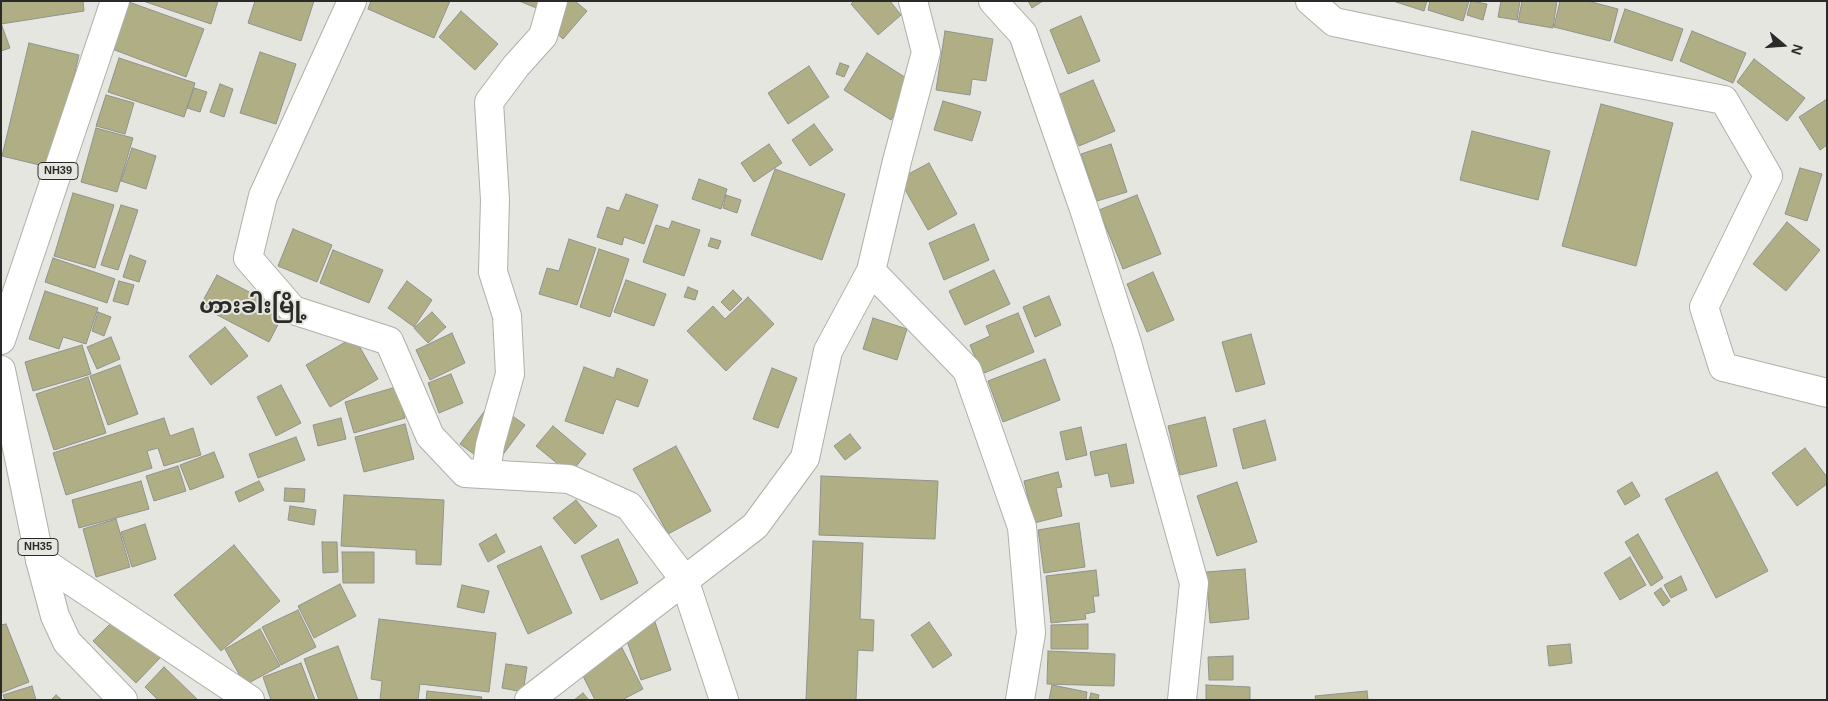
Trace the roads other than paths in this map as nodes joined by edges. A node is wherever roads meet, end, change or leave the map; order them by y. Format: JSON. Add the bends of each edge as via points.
{"nodes":[{"id":1,"x":115,"y":1,"type":"edge"},
{"id":2,"x":352,"y":1,"type":"edge"},
{"id":3,"x":553,"y":1,"type":"edge"},
{"id":4,"x":913,"y":1,"type":"edge"},
{"id":5,"x":993,"y":1,"type":"edge"},
{"id":6,"x":1310,"y":1,"type":"edge"},
{"id":7,"x":871,"y":271,"type":"junction"},
{"id":8,"x":1,"y":340,"type":"edge"},
{"id":9,"x":1,"y":370,"type":"edge"},
{"id":10,"x":1827,"y":393,"type":"edge"},
{"id":11,"x":486,"y":474,"type":"junction"},
{"id":12,"x":40,"y":560,"type":"junction"},
{"id":13,"x":684,"y":579,"type":"junction"},
{"id":14,"x":123,"y":700,"type":"edge"},
{"id":15,"x":250,"y":700,"type":"edge"},
{"id":16,"x":529,"y":700,"type":"edge"},
{"id":17,"x":724,"y":700,"type":"edge"},
{"id":18,"x":1020,"y":700,"type":"edge"},
{"id":19,"x":1182,"y":700,"type":"edge"}],
"edges":[{"from":1,"to":8,"type":"main road","number":"NH39"},
{"from":2,"to":11,"type":"main road","via":[[263,196],[248,258],[293,310],[389,341],[430,436],[465,472]]},
{"from":3,"to":11,"type":"main road","via":[[543,36],[489,102],[494,200],[493,272],[507,316],[510,374],[490,444]]},
{"from":4,"to":7,"type":"main road","via":[[926,52]]},
{"from":5,"to":19,"type":"main road","via":[[1023,34],[1084,209],[1128,343],[1194,583]]},
{"from":6,"to":10,"type":"main road","via":[[1334,22],[1724,100],[1768,176],[1704,306],[1723,367]]},
{"from":7,"to":13,"type":"main road","via":[[828,351],[805,458],[755,526]]},
{"from":7,"to":18,"type":"main road","via":[[967,370],[1022,527],[1031,633]]},
{"from":9,"to":12,"type":"main road","number":"NH35"},
{"from":11,"to":13,"type":"main road","via":[[569,479],[629,506]]},
{"from":12,"to":14,"type":"main road","number":"NH35","via":[[55,616],[67,642]]},
{"from":12,"to":15,"type":"main road"},
{"from":13,"to":16,"type":"main road"},
{"from":13,"to":17,"type":"main road"}]}
